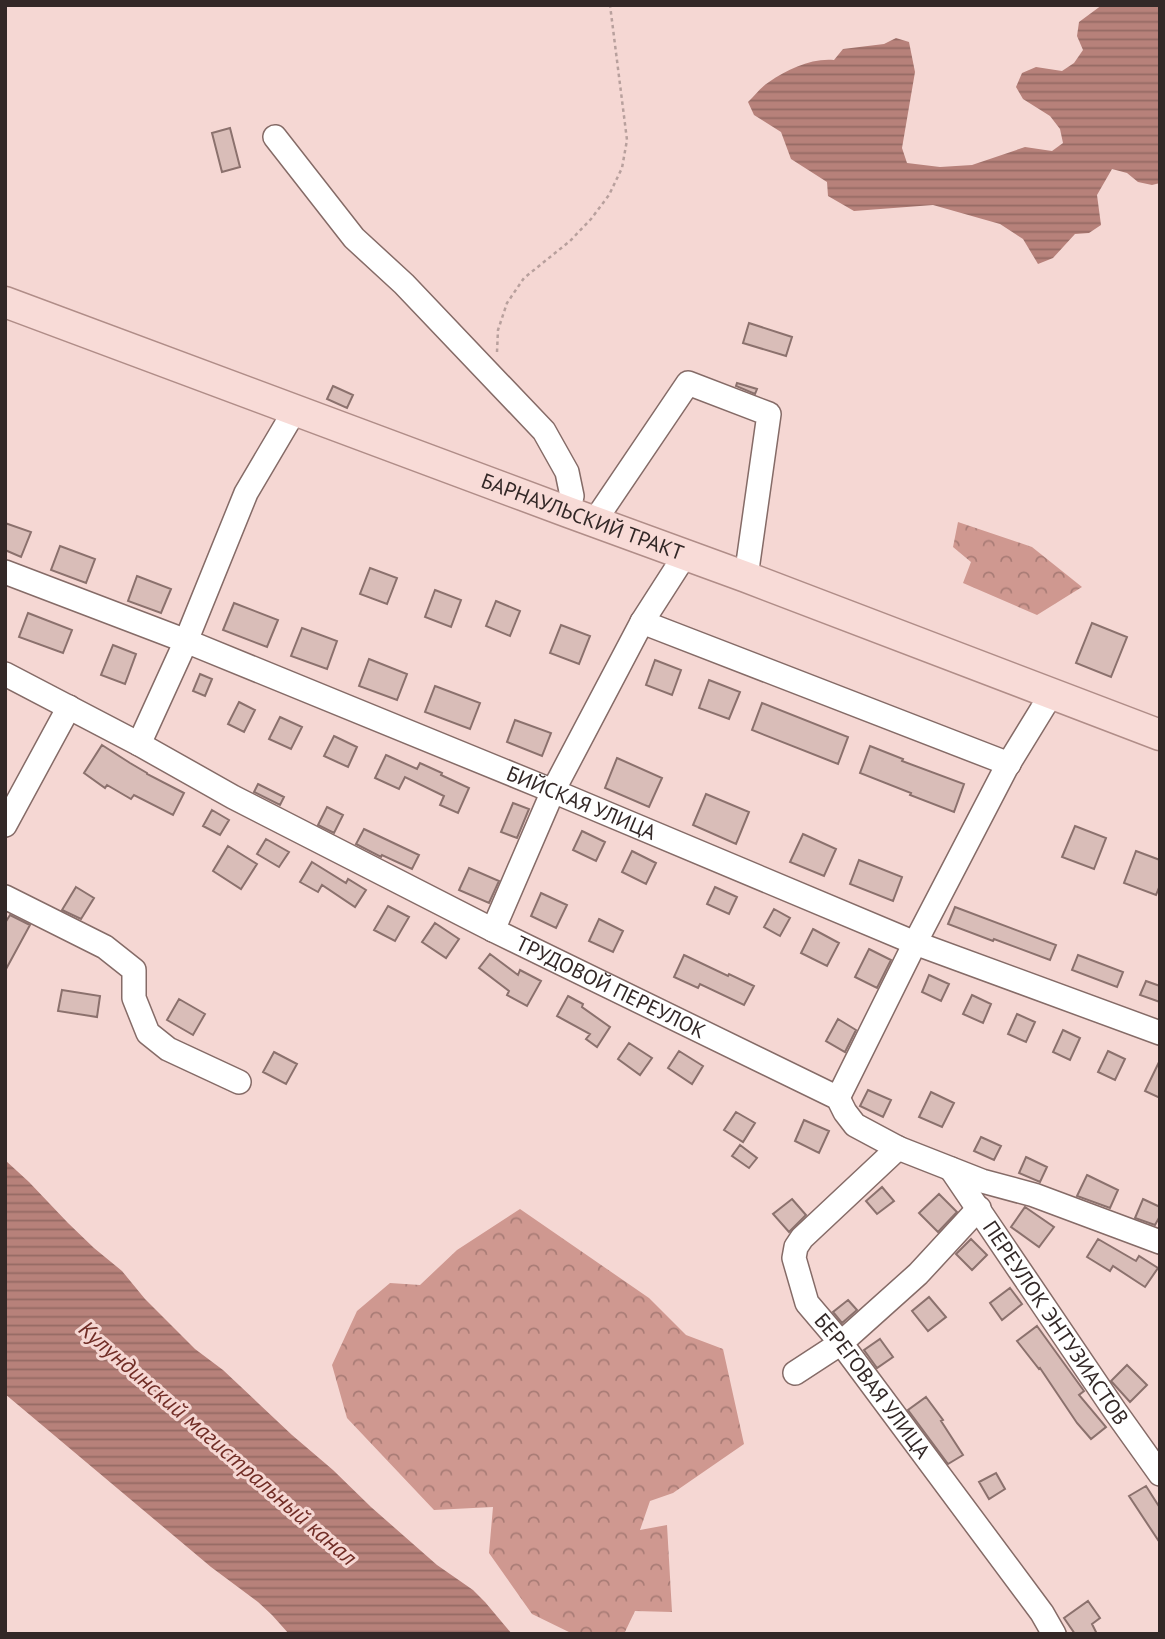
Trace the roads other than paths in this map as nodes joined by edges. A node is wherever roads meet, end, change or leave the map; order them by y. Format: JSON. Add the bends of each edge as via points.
{"nodes":[{"id":1,"x":275,"y":137,"type":"dead end"},
{"id":2,"x":5,"y":302,"type":"edge"},
{"id":3,"x":295,"y":410,"type":"junction"},
{"id":4,"x":581,"y":517,"type":"junction"},
{"id":5,"x":685,"y":555,"type":"junction"},
{"id":6,"x":5,"y":572,"type":"edge"},
{"id":7,"x":746,"y":577,"type":"junction"},
{"id":8,"x":642,"y":622,"type":"junction"},
{"id":9,"x":186,"y":641,"type":"junction"},
{"id":10,"x":5,"y":674,"type":"edge"},
{"id":11,"x":1052,"y":693,"type":"junction"},
{"id":12,"x":69,"y":707,"type":"junction"},
{"id":13,"x":1160,"y":734,"type":"edge"},
{"id":14,"x":139,"y":744,"type":"junction"},
{"id":15,"x":1009,"y":764,"type":"junction"},
{"id":16,"x":552,"y":791,"type":"junction"},
{"id":17,"x":5,"y":825,"type":"edge"},
{"id":18,"x":5,"y":897,"type":"edge"},
{"id":19,"x":492,"y":930,"type":"junction"},
{"id":20,"x":915,"y":943,"type":"junction"},
{"id":21,"x":1160,"y":1033,"type":"edge"},
{"id":22,"x":239,"y":1082,"type":"dead end"},
{"id":23,"x":838,"y":1098,"type":"junction"},
{"id":24,"x":898,"y":1148,"type":"junction"},
{"id":25,"x":951,"y":1169,"type":"junction"},
{"id":26,"x":979,"y":1208,"type":"junction"},
{"id":27,"x":1160,"y":1242,"type":"edge"},
{"id":28,"x":841,"y":1343,"type":"junction"},
{"id":29,"x":795,"y":1373,"type":"dead end"},
{"id":30,"x":1160,"y":1475,"type":"edge"},
{"id":31,"x":1054,"y":1634,"type":"edge"}],
"edges":[{"from":1,"to":4,"type":"street","via":[[354,238],[544,431],[567,472]]},
{"from":2,"to":3,"type":"main road","name":"БАРНАУЛЬСКИЙ ТРАКТ"},
{"from":3,"to":4,"type":"main road","name":"БАРНАУЛЬСКИЙ ТРАКТ"},
{"from":3,"to":9,"type":"street","via":[[246,493]]},
{"from":4,"to":5,"type":"main road","name":"БАРНАУЛЬСКИЙ ТРАКТ"},
{"from":4,"to":7,"type":"street","via":[[688,383],[769,414]]},
{"from":5,"to":7,"type":"main road","name":"БАРНАУЛЬСКИЙ ТРАКТ"},
{"from":5,"to":8,"type":"street"},
{"from":6,"to":9,"type":"street","name":"БИЙСКАЯ УЛИЦА"},
{"from":7,"to":11,"type":"main road","name":"БАРНАУЛЬСКИЙ ТРАКТ"},
{"from":8,"to":15,"type":"street"},
{"from":8,"to":16,"type":"street"},
{"from":9,"to":14,"type":"street"},
{"from":9,"to":16,"type":"street","name":"БИЙСКАЯ УЛИЦА"},
{"from":10,"to":12,"type":"street","name":"ТРУДОВОЙ ПЕРЕУЛОК"},
{"from":11,"to":13,"type":"main road","name":"БАРНАУЛЬСКИЙ ТРАКТ"},
{"from":11,"to":15,"type":"street"},
{"from":12,"to":14,"type":"street","name":"ТРУДОВОЙ ПЕРЕУЛОК"},
{"from":12,"to":17,"type":"street"},
{"from":14,"to":19,"type":"street","name":"ТРУДОВОЙ ПЕРЕУЛОК"},
{"from":15,"to":20,"type":"street"},
{"from":16,"to":19,"type":"street"},
{"from":16,"to":20,"type":"street","name":"БИЙСКАЯ УЛИЦА"},
{"from":18,"to":22,"type":"street","via":[[105,947],[134,970],[134,998],[148,1033],[169,1049]]},
{"from":19,"to":23,"type":"street","name":"ТРУДОВОЙ ПЕРЕУЛОК"},
{"from":20,"to":21,"type":"street","name":"БИЙСКАЯ УЛИЦА"},
{"from":20,"to":23,"type":"street"},
{"from":23,"to":24,"type":"street","name":"ТРУДОВОЙ ПЕРЕУЛОК","via":[[855,1125]]},
{"from":24,"to":25,"type":"street","name":"ТРУДОВОЙ ПЕРЕУЛОК"},
{"from":24,"to":28,"type":"street","name":"БЕРЕГОВАЯ УЛИЦА","via":[[796,1247],[794,1258],[807,1303]]},
{"from":25,"to":26,"type":"street","name":"ПЕРЕУЛОК ЭНТУЗИАСТОВ"},
{"from":25,"to":27,"type":"street","name":"ТРУДОВОЙ ПЕРЕУЛОК"},
{"from":26,"to":28,"type":"street","via":[[918,1274]]},
{"from":26,"to":30,"type":"street","name":"ПЕРЕУЛОК ЭНТУЗИАСТОВ"},
{"from":28,"to":29,"type":"street"},
{"from":28,"to":31,"type":"street","name":"БЕРЕГОВАЯ УЛИЦА"}]}
